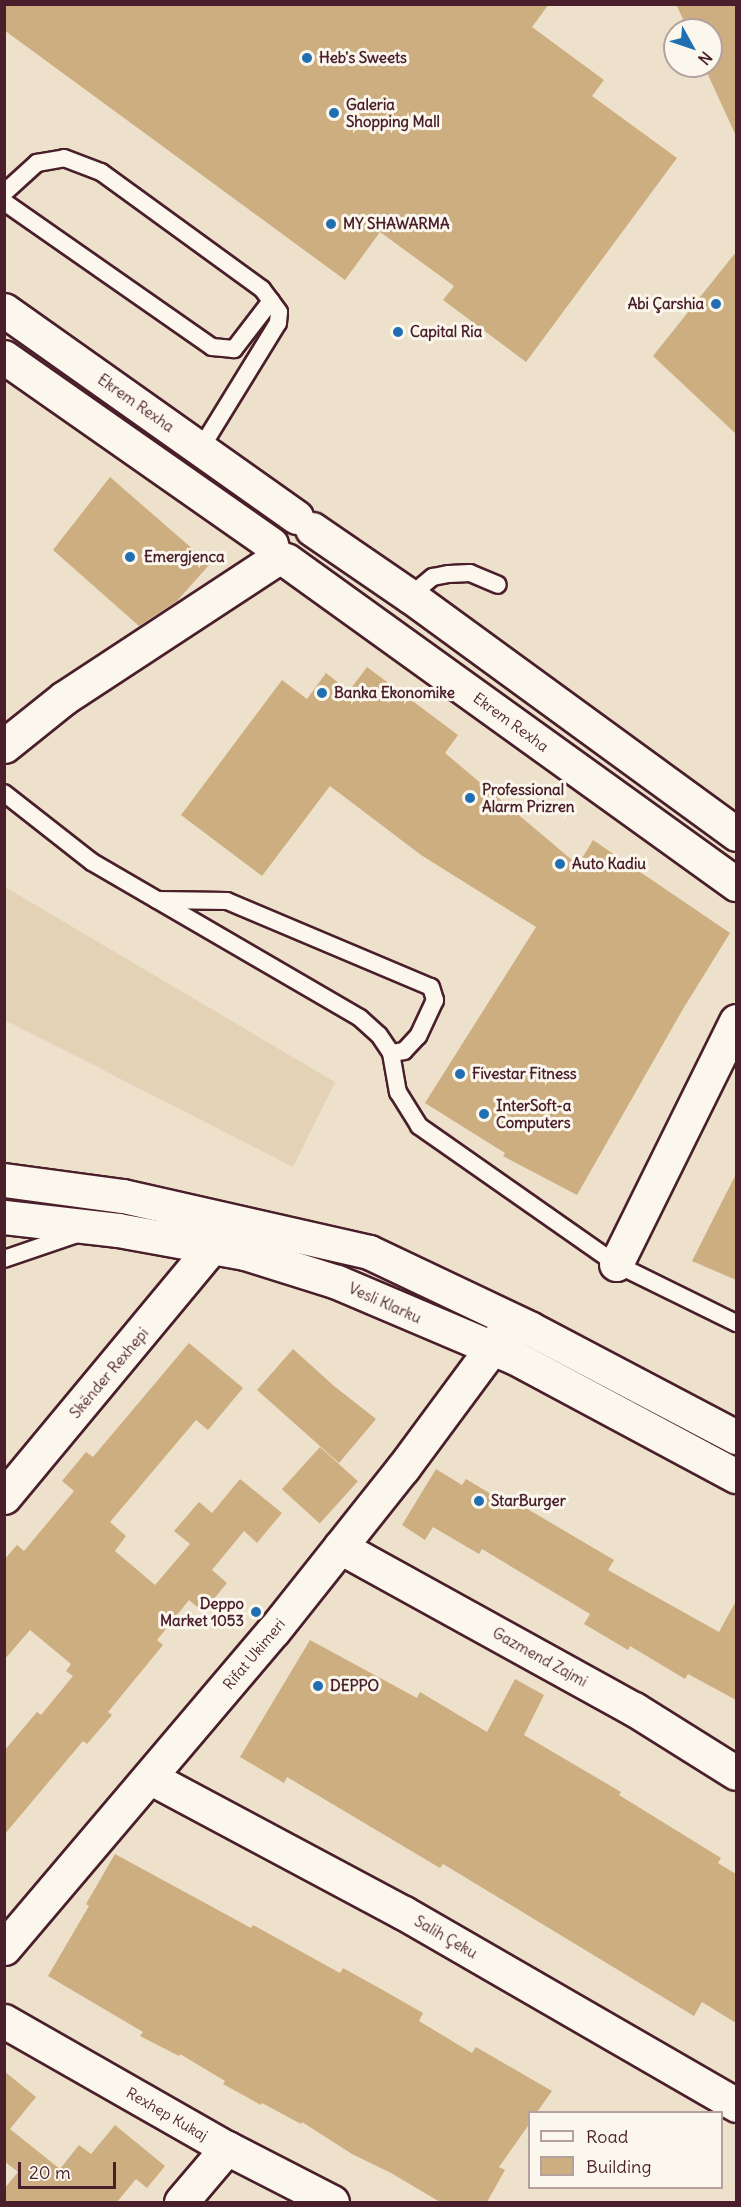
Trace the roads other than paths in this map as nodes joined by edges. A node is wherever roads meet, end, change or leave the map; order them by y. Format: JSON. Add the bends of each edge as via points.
{"nodes":[{"id":1,"x":4,"y":193,"type":"edge"},
{"id":2,"x":4,"y":202,"type":"edge"},
{"id":3,"x":271,"y":301,"type":"junction"},
{"id":4,"x":4,"y":310,"type":"edge"},
{"id":5,"x":4,"y":357,"type":"edge"},
{"id":6,"x":201,"y":448,"type":"junction"},
{"id":7,"x":304,"y":523,"type":"junction"},
{"id":8,"x":279,"y":554,"type":"junction"},
{"id":9,"x":498,"y":585,"type":"dead end"},
{"id":10,"x":410,"y":596,"type":"junction"},
{"id":11,"x":4,"y":746,"type":"edge"},
{"id":12,"x":4,"y":793,"type":"edge"},
{"id":13,"x":736,"y":834,"type":"edge"},
{"id":14,"x":736,"y":884,"type":"edge"},
{"id":15,"x":156,"y":900,"type":"junction"},
{"id":16,"x":736,"y":1021,"type":"edge"},
{"id":17,"x":392,"y":1053,"type":"junction"},
{"id":18,"x":4,"y":1180,"type":"edge"},
{"id":19,"x":4,"y":1216,"type":"edge"},
{"id":20,"x":93,"y":1228,"type":"junction"},
{"id":21,"x":211,"y":1248,"type":"junction"},
{"id":22,"x":4,"y":1259,"type":"edge"},
{"id":23,"x":616,"y":1264,"type":"junction"},
{"id":24,"x":512,"y":1320,"type":"junction"},
{"id":25,"x":736,"y":1323,"type":"edge"},
{"id":26,"x":493,"y":1350,"type":"junction"},
{"id":27,"x":736,"y":1437,"type":"edge"},
{"id":28,"x":736,"y":1476,"type":"edge"},
{"id":29,"x":4,"y":1497,"type":"edge"},
{"id":30,"x":340,"y":1547,"type":"junction"},
{"id":31,"x":736,"y":1773,"type":"edge"},
{"id":32,"x":151,"y":1778,"type":"junction"},
{"id":33,"x":4,"y":1948,"type":"edge"},
{"id":34,"x":4,"y":2021,"type":"edge"},
{"id":35,"x":736,"y":2105,"type":"edge"},
{"id":36,"x":227,"y":2148,"type":"junction"},
{"id":37,"x":181,"y":2202,"type":"edge"},
{"id":38,"x":332,"y":2202,"type":"edge"}],
"edges":[{"from":1,"to":3,"type":"lane","via":[[37,163],[64,158],[101,172],[262,289]]},
{"from":2,"to":3,"type":"lane","via":[[212,347],[234,349]]},
{"from":3,"to":6,"type":"lane","via":[[279,312],[278,323]]},
{"from":4,"to":6,"type":"street","name":"Ekrem Rexha"},
{"from":5,"to":8,"type":"street","name":"Ekrem Rexha"},
{"from":6,"to":7,"type":"street","name":"Ekrem Rexha"},
{"from":7,"to":8,"type":"street","via":[[314,537],[310,550],[299,559]]},
{"from":7,"to":10,"type":"street","name":"Ekrem Rexha"},
{"from":8,"to":11,"type":"street","via":[[64,698]]},
{"from":8,"to":14,"type":"street","name":"Ekrem Rexha"},
{"from":9,"to":10,"type":"lane","via":[[470,573],[449,574],[434,577]]},
{"from":10,"to":13,"type":"street","name":"Ekrem Rexha"},
{"from":12,"to":15,"type":"lane","via":[[92,862]]},
{"from":15,"to":17,"type":"lane","via":[[360,1018]]},
{"from":15,"to":17,"type":"lane","via":[[227,901],[431,987],[435,1000],[418,1036],[404,1051]]},
{"from":16,"to":23,"type":"street"},
{"from":17,"to":23,"type":"lane","via":[[398,1092],[419,1126]]},
{"from":18,"to":24,"type":"street","via":[[123,1196],[369,1252]]},
{"from":19,"to":20,"type":"street","name":"Vesli Klarku"},
{"from":20,"to":21,"type":"street","name":"Vesli Klarku"},
{"from":20,"to":22,"type":"lane"},
{"from":21,"to":26,"type":"street","name":"Vesli Klarku","via":[[245,1253],[337,1282]]},
{"from":21,"to":29,"type":"street","name":"Skënder Rexhepi"},
{"from":23,"to":25,"type":"lane"},
{"from":24,"to":26,"type":"street","name":"Rifat Ukimeri"},
{"from":24,"to":27,"type":"street"},
{"from":26,"to":28,"type":"street","name":"Vesli Klarku"},
{"from":26,"to":30,"type":"street","name":"Rifat Ukimeri"},
{"from":30,"to":31,"type":"street","name":"Gazmend Zajmi","via":[[634,1710]]},
{"from":30,"to":32,"type":"street","name":"Rifat Ukimeri"},
{"from":32,"to":33,"type":"street","name":"Rifat Ukimeri"},
{"from":32,"to":35,"type":"street","name":"Salih Çeku","via":[[404,1913]]},
{"from":34,"to":36,"type":"street","name":"Rexhep Kukaj"},
{"from":36,"to":37,"type":"street"},
{"from":36,"to":38,"type":"street","name":"Rexhep Kukaj"}]}
